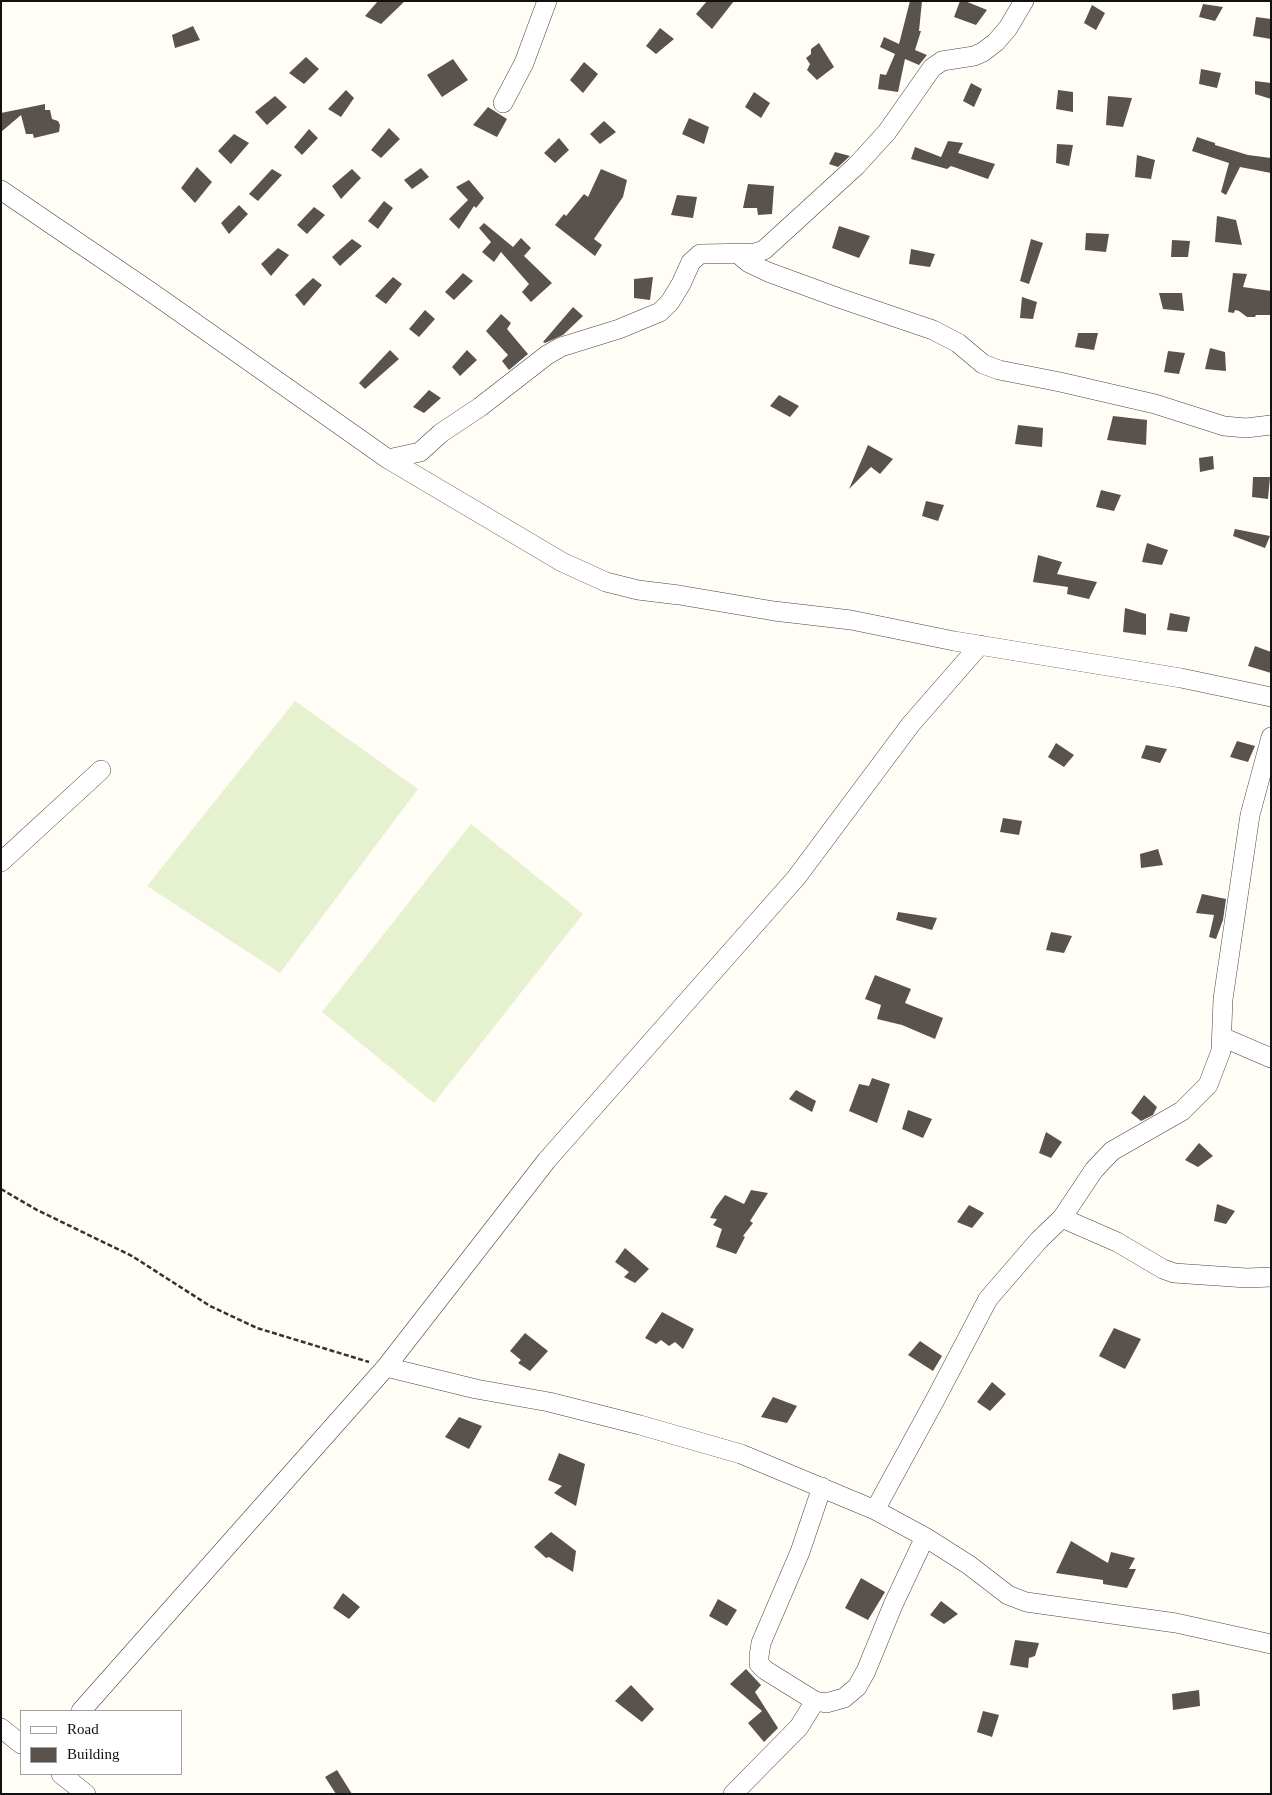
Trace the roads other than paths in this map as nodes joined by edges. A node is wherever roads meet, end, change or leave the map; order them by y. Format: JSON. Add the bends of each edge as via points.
{"nodes":[{"id":1,"x":547,"y":1,"type":"edge"},
{"id":2,"x":1024,"y":1,"type":"edge"},
{"id":3,"x":503,"y":102,"type":"dead end"},
{"id":4,"x":1,"y":190,"type":"edge"},
{"id":5,"x":738,"y":254,"type":"junction"},
{"id":6,"x":1271,"y":425,"type":"edge"},
{"id":7,"x":388,"y":458,"type":"junction"},
{"id":8,"x":980,"y":645,"type":"junction"},
{"id":9,"x":1271,"y":697,"type":"edge"},
{"id":10,"x":1271,"y":736,"type":"edge"},
{"id":11,"x":101,"y":770,"type":"dead end"},
{"id":12,"x":1,"y":862,"type":"edge"},
{"id":13,"x":1222,"y":1036,"type":"junction"},
{"id":14,"x":1271,"y":1058,"type":"edge"},
{"id":15,"x":1062,"y":1218,"type":"junction"},
{"id":16,"x":1271,"y":1277,"type":"edge"},
{"id":17,"x":386,"y":1367,"type":"junction"},
{"id":18,"x":822,"y":1487,"type":"junction"},
{"id":19,"x":875,"y":1510,"type":"junction"},
{"id":20,"x":926,"y":1537,"type":"junction"},
{"id":21,"x":1271,"y":1644,"type":"edge"},
{"id":22,"x":815,"y":1701,"type":"junction"},
{"id":23,"x":82,"y":1710,"type":"edge"},
{"id":24,"x":1,"y":1728,"type":"edge"},
{"id":25,"x":20,"y":1743,"type":"edge"},
{"id":26,"x":62,"y":1775,"type":"edge"},
{"id":27,"x":86,"y":1794,"type":"edge"},
{"id":28,"x":733,"y":1794,"type":"edge"}],
"edges":[{"from":1,"to":3,"type":"street","via":[[524,63]]},
{"from":2,"to":5,"type":"street","via":[[1008,28],[990,47],[974,56],[942,61],[932,68],[886,132],[856,166],[764,250]]},
{"from":4,"to":7,"type":"street"},
{"from":5,"to":6,"type":"street","via":[[768,272],[932,330],[958,343],[983,364],[999,370],[1155,404],[1224,426]]},
{"from":5,"to":7,"type":"street","via":[[700,254],[691,262],[670,302],[660,312],[561,347],[441,433],[420,452]]},
{"from":7,"to":8,"type":"street","via":[[562,562],[606,582],[638,590],[851,620]]},
{"from":8,"to":9,"type":"street","via":[[1181,678]]},
{"from":8,"to":17,"type":"street","via":[[911,724],[796,878],[547,1160]]},
{"from":10,"to":13,"type":"street","via":[[1250,815],[1223,1000]]},
{"from":11,"to":12,"type":"street"},
{"from":13,"to":14,"type":"street"},
{"from":13,"to":15,"type":"street","via":[[1208,1085],[1182,1111],[1112,1151],[1094,1170]]},
{"from":15,"to":16,"type":"street","via":[[1117,1242],[1163,1269],[1247,1278]]},
{"from":15,"to":19,"type":"street","via":[[988,1299]]},
{"from":17,"to":18,"type":"street","via":[[640,1425],[740,1454]]},
{"from":17,"to":23,"type":"street"},
{"from":18,"to":19,"type":"street"},
{"from":18,"to":22,"type":"street","via":[[800,1552],[761,1643],[759,1656],[759,1664],[765,1670]]},
{"from":19,"to":20,"type":"street"},
{"from":20,"to":21,"type":"street","via":[[970,1565],[1008,1595],[1026,1602],[1176,1623]]},
{"from":20,"to":22,"type":"street","via":[[857,1687],[844,1698],[826,1703]]},
{"from":22,"to":28,"type":"street","via":[[799,1727]]},
{"from":24,"to":25,"type":"street"},
{"from":26,"to":27,"type":"street"}]}
